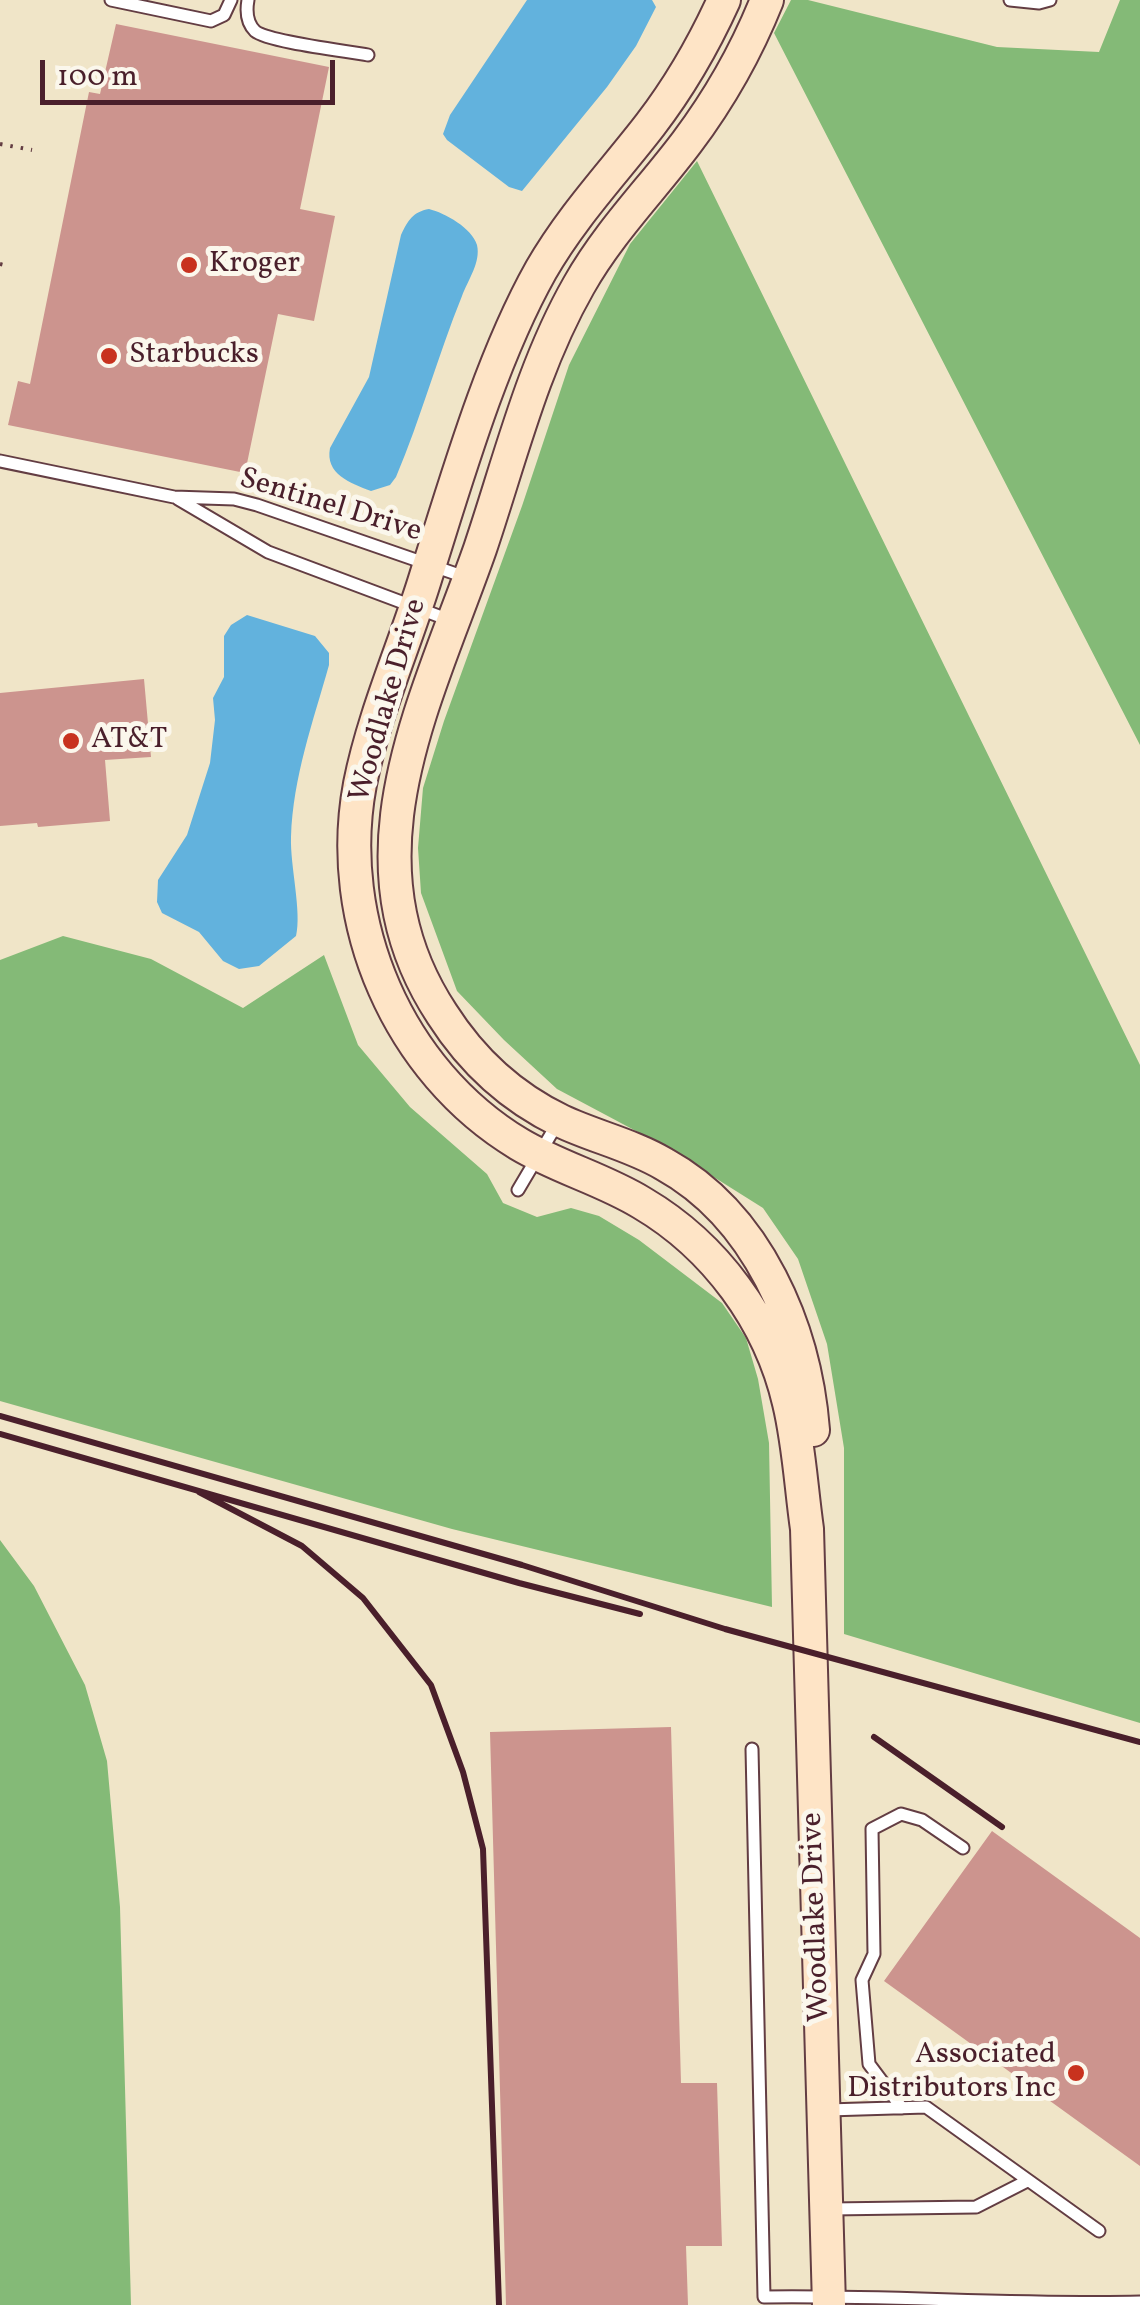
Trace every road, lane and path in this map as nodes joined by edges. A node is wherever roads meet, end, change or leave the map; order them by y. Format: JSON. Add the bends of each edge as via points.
{"nodes":[{"id":1,"x":111,"y":0,"type":"edge"},
{"id":2,"x":232,"y":0,"type":"edge"},
{"id":3,"x":248,"y":0,"type":"edge"},
{"id":4,"x":724,"y":0,"type":"edge"},
{"id":5,"x":767,"y":0,"type":"edge"},
{"id":6,"x":1010,"y":0,"type":"edge"},
{"id":7,"x":1050,"y":0,"type":"edge"},
{"id":8,"x":368,"y":55,"type":"dead end"},
{"id":9,"x":0,"y":144,"type":"edge"},
{"id":10,"x":32,"y":150,"type":"dead end"},
{"id":11,"x":0,"y":264,"type":"edge"},
{"id":12,"x":8,"y":266,"type":"dead end"},
{"id":13,"x":0,"y":461,"type":"edge"},
{"id":14,"x":174,"y":496,"type":"junction"},
{"id":15,"x":430,"y":564,"type":"junction"},
{"id":16,"x":470,"y":578,"type":"junction"},
{"id":17,"x":417,"y":607,"type":"junction"},
{"id":18,"x":454,"y":621,"type":"junction"},
{"id":19,"x":559,"y":1120,"type":"junction"},
{"id":20,"x":538,"y":1155,"type":"junction"},
{"id":21,"x":518,"y":1190,"type":"dead end"},
{"id":22,"x":807,"y":1529,"type":"junction"},
{"id":23,"x":752,"y":1749,"type":"dead end"},
{"id":24,"x":963,"y":1848,"type":"dead end"},
{"id":25,"x":902,"y":2108,"type":"junction"},
{"id":26,"x":824,"y":2110,"type":"junction"},
{"id":27,"x":1027,"y":2181,"type":"junction"},
{"id":28,"x":826,"y":2209,"type":"junction"},
{"id":29,"x":1099,"y":2230,"type":"dead end"},
{"id":30,"x":764,"y":2301,"type":"edge"},
{"id":31,"x":829,"y":2301,"type":"edge"},
{"id":32,"x":1140,"y":2302,"type":"edge"}],
"edges":[{"from":1,"to":2,"type":"lane","via":[[210,21],[224,15]]},
{"from":3,"to":8,"type":"lane","via":[[251,26],[265,36]]},
{"from":4,"to":15,"type":"street","name":"Woodlake Drive","via":[[670,98],[541,270],[496,369]]},
{"from":5,"to":16,"type":"street","name":"Woodlake Drive","via":[[708,111],[598,252],[562,315]]},
{"from":6,"to":7,"type":"lane"},
{"from":9,"to":10,"type":"path"},
{"from":11,"to":12,"type":"path"},
{"from":13,"to":14,"type":"lane","name":"Sentinel Drive"},
{"from":14,"to":15,"type":"lane","name":"Sentinel Drive","via":[[257,505]]},
{"from":14,"to":17,"type":"lane","name":"Sentinel Drive","via":[[268,552]]},
{"from":15,"to":16,"type":"lane","name":"Sentinel Drive"},
{"from":15,"to":17,"type":"street","name":"Woodlake Drive"},
{"from":16,"to":18,"type":"street","name":"Woodlake Drive"},
{"from":17,"to":18,"type":"lane","name":"Sentinel Drive"},
{"from":17,"to":20,"type":"street","name":"Woodlake Drive","via":[[360,783],[354,834],[360,912],[382,983],[426,1060],[488,1123]]},
{"from":18,"to":19,"type":"street","name":"Woodlake Drive","via":[[402,777],[393,836],[397,900],[417,969],[453,1032],[502,1084]]},
{"from":19,"to":20,"type":"lane"},
{"from":19,"to":22,"type":"street","name":"Woodlake Drive","via":[[668,1166],[724,1213],[764,1266],[793,1325],[807,1375],[814,1450]]},
{"from":20,"to":21,"type":"lane"},
{"from":20,"to":22,"type":"street","name":"Woodlake Drive","via":[[658,1213],[696,1242],[737,1291],[784,1384]]},
{"from":22,"to":26,"type":"street","name":"Woodlake Drive"},
{"from":23,"to":30,"type":"lane"},
{"from":24,"to":25,"type":"lane","via":[[901,1814],[872,1829],[874,1954],[862,1980],[870,2064]]},
{"from":25,"to":26,"type":"lane"},
{"from":25,"to":27,"type":"lane","via":[[926,2107]]},
{"from":26,"to":28,"type":"street","name":"Woodlake Drive"},
{"from":27,"to":28,"type":"lane","via":[[976,2207]]},
{"from":27,"to":29,"type":"lane"},
{"from":28,"to":31,"type":"street","name":"Woodlake Drive"},
{"from":30,"to":31,"type":"lane"},
{"from":31,"to":32,"type":"lane"}]}
